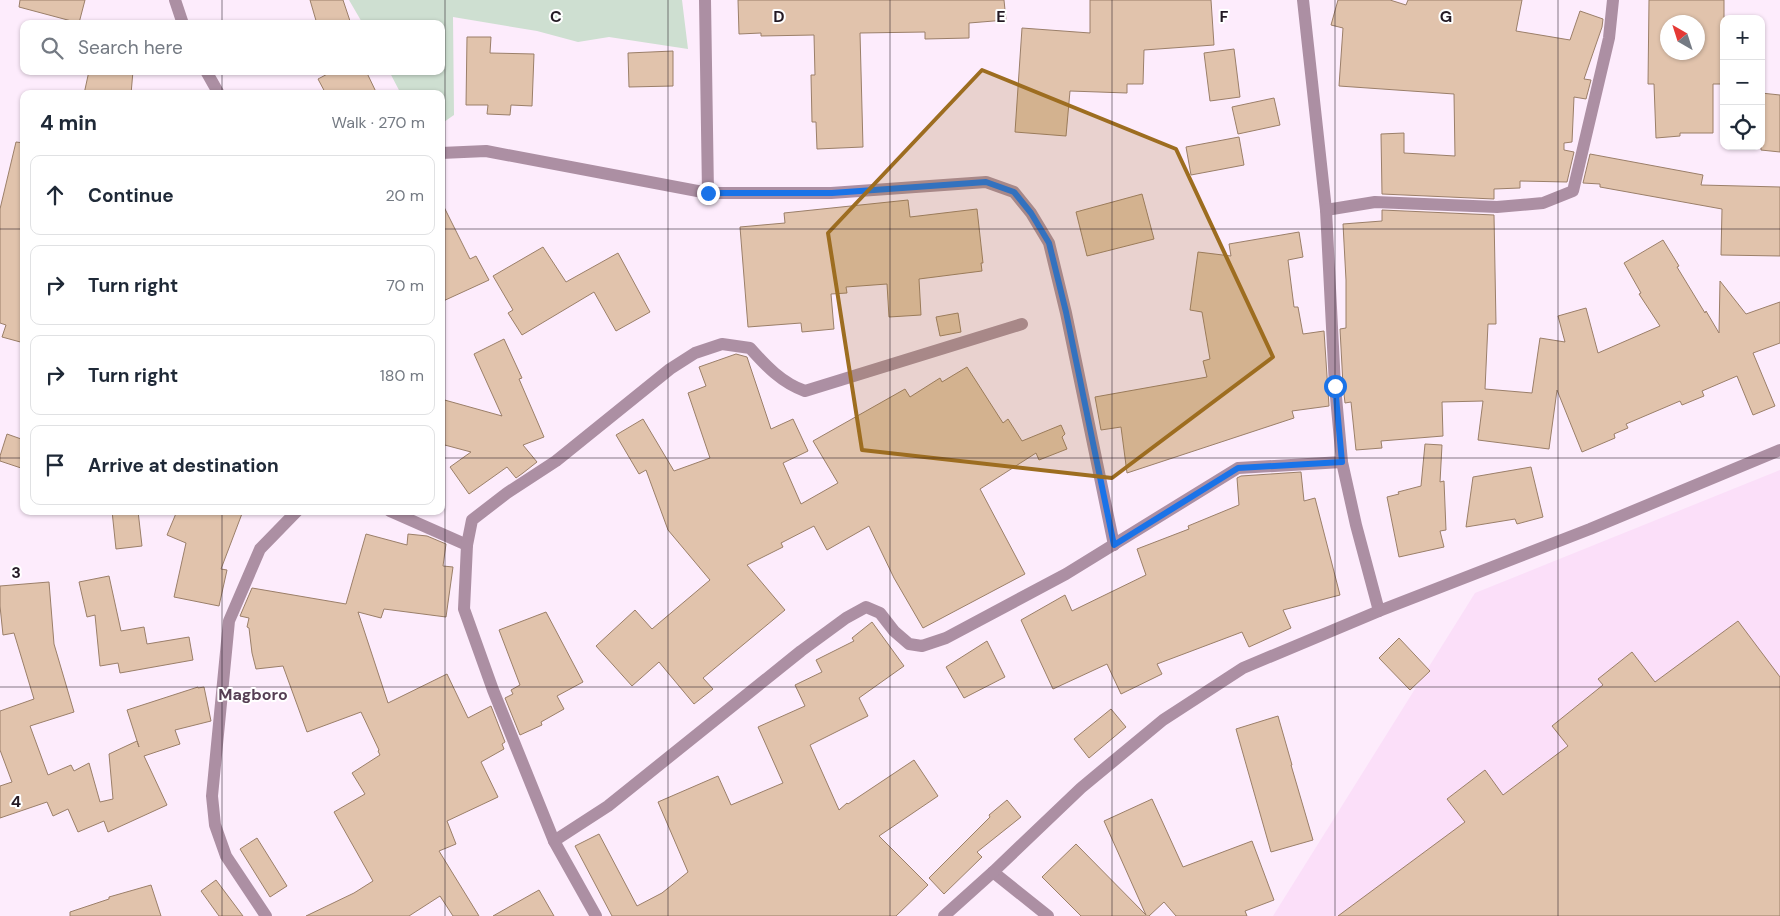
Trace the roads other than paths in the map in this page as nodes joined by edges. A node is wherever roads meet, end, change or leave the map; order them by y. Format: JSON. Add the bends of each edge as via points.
{"nodes":[{"id":1,"x":175,"y":0,"type":"edge"},
{"id":2,"x":705,"y":0,"type":"edge"},
{"id":3,"x":1303,"y":0,"type":"edge"},
{"id":4,"x":1613,"y":0,"type":"edge"},
{"id":5,"x":182,"y":20,"type":"edge"},
{"id":6,"x":208,"y":75,"type":"edge"},
{"id":7,"x":217,"y":90,"type":"edge"},
{"id":8,"x":445,"y":153,"type":"edge"},
{"id":9,"x":708,"y":193,"type":"junction"},
{"id":10,"x":1326,"y":210,"type":"junction"},
{"id":11,"x":1022,"y":324,"type":"dead end"},
{"id":12,"x":1780,"y":450,"type":"edge"},
{"id":13,"x":1342,"y":462,"type":"junction"},
{"id":14,"x":293,"y":515,"type":"edge"},
{"id":15,"x":399,"y":515,"type":"edge"},
{"id":16,"x":1114,"y":545,"type":"junction"},
{"id":17,"x":467,"y":546,"type":"junction"},
{"id":18,"x":1379,"y":611,"type":"junction"},
{"id":19,"x":554,"y":842,"type":"junction"},
{"id":20,"x":993,"y":872,"type":"junction"},
{"id":21,"x":266,"y":916,"type":"edge"},
{"id":22,"x":596,"y":916,"type":"edge"},
{"id":23,"x":944,"y":916,"type":"edge"},
{"id":24,"x":1048,"y":916,"type":"edge"}],
"edges":[{"from":1,"to":5,"type":"street"},
{"from":2,"to":9,"type":"street"},
{"from":3,"to":10,"type":"street"},
{"from":4,"to":10,"type":"street","via":[[1608,38],[1573,191],[1543,203],[1496,207],[1375,202]]},
{"from":6,"to":7,"type":"street"},
{"from":8,"to":9,"type":"street","via":[[486,151]]},
{"from":9,"to":16,"type":"street","via":[[832,193],[986,182],[1014,192],[1049,243]]},
{"from":10,"to":13,"type":"street"},
{"from":11,"to":17,"type":"street","via":[[805,391],[768,368],[750,348],[722,344],[695,353],[670,369],[556,461],[472,520]]},
{"from":12,"to":18,"type":"street","via":[[1590,529]]},
{"from":13,"to":16,"type":"street","via":[[1238,468]]},
{"from":13,"to":18,"type":"street"},
{"from":14,"to":21,"type":"street","via":[[260,549],[229,622],[212,796],[215,825],[226,856]]},
{"from":15,"to":17,"type":"street"},
{"from":16,"to":19,"type":"street","via":[[946,638],[922,646],[909,644],[880,613],[866,607],[846,618],[726,710],[608,806]]},
{"from":17,"to":19,"type":"street","via":[[464,609]]},
{"from":18,"to":20,"type":"street","via":[[1243,668],[1163,720],[1081,788]]},
{"from":19,"to":22,"type":"street"},
{"from":20,"to":23,"type":"street"},
{"from":20,"to":24,"type":"street"}]}
